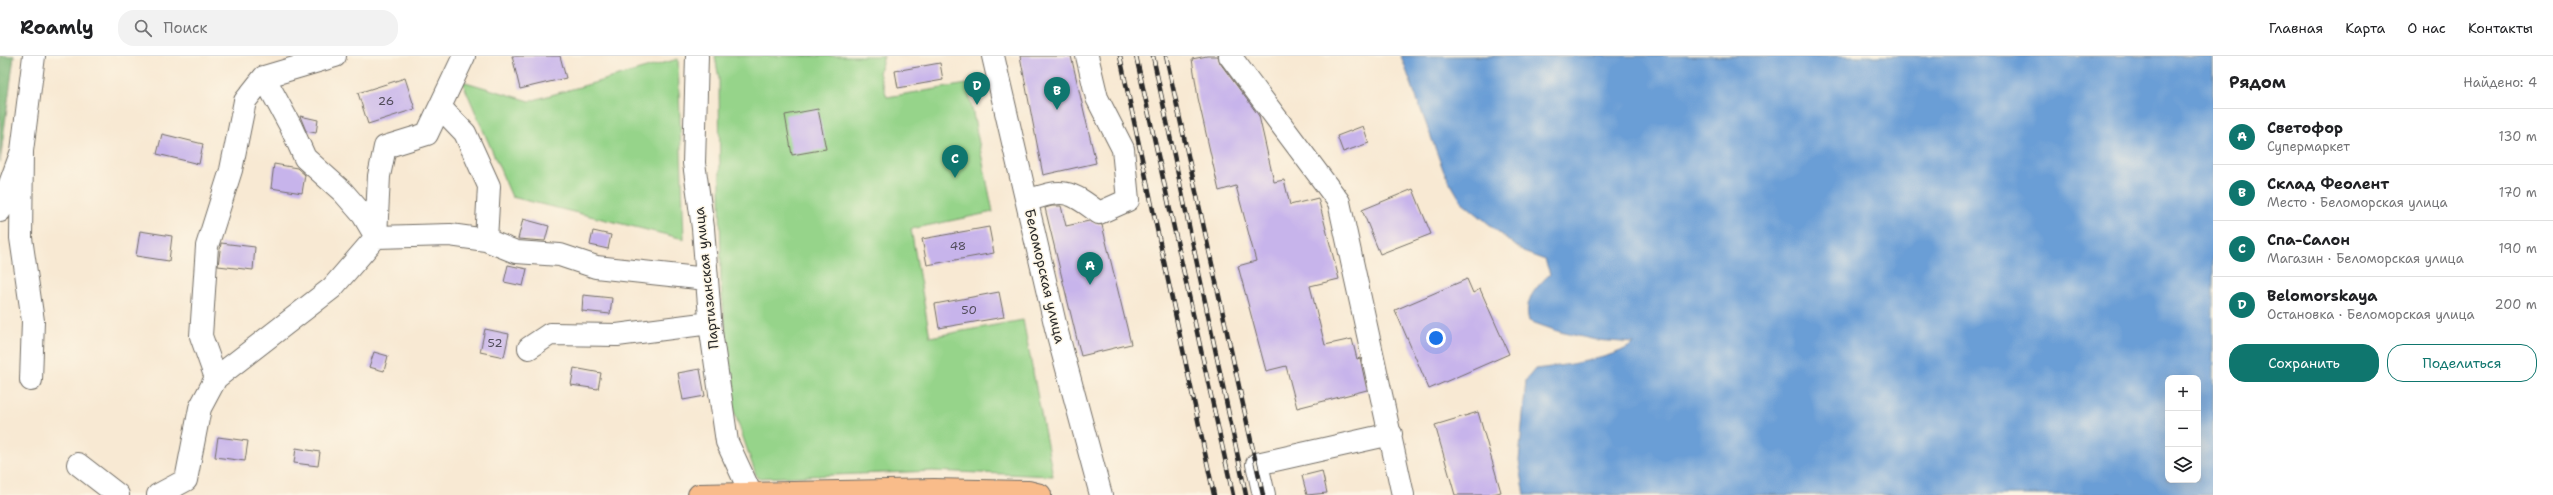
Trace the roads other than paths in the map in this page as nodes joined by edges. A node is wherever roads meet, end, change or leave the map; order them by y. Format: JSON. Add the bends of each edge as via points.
{"nodes":[{"id":1,"x":34,"y":56,"type":"edge"},
{"id":2,"x":336,"y":56,"type":"edge"},
{"id":3,"x":464,"y":56,"type":"edge"},
{"id":4,"x":697,"y":56,"type":"edge"},
{"id":5,"x":993,"y":56,"type":"edge"},
{"id":6,"x":1087,"y":56,"type":"edge"},
{"id":7,"x":1230,"y":56,"type":"edge"},
{"id":8,"x":264,"y":77,"type":"junction"},
{"id":9,"x":440,"y":107,"type":"junction"},
{"id":10,"x":22,"y":151,"type":"junction"},
{"id":11,"x":1027,"y":201,"type":"junction"},
{"id":12,"x":0,"y":211,"type":"edge"},
{"id":13,"x":376,"y":237,"type":"junction"},
{"id":14,"x":486,"y":240,"type":"junction"},
{"id":15,"x":707,"y":279,"type":"junction"},
{"id":16,"x":710,"y":323,"type":"junction"},
{"id":17,"x":529,"y":348,"type":"dead end"},
{"id":18,"x":216,"y":378,"type":"junction"},
{"id":19,"x":31,"y":380,"type":"dead end"},
{"id":20,"x":1391,"y":434,"type":"junction"},
{"id":21,"x":78,"y":464,"type":"dead end"},
{"id":22,"x":751,"y":494,"type":"junction"},
{"id":23,"x":118,"y":495,"type":"edge"},
{"id":24,"x":158,"y":495,"type":"edge"},
{"id":25,"x":699,"y":495,"type":"edge"},
{"id":26,"x":1040,"y":495,"type":"edge"},
{"id":27,"x":1101,"y":495,"type":"edge"},
{"id":28,"x":1264,"y":495,"type":"edge"},
{"id":29,"x":1403,"y":495,"type":"edge"}],
"edges":[{"from":1,"to":10,"type":"street"},
{"from":2,"to":8,"type":"street"},
{"from":3,"to":9,"type":"street"},
{"from":4,"to":15,"type":"street","name":"Партизанская улица","via":[[694,163]]},
{"from":5,"to":11,"type":"street","name":"Беломорская улица"},
{"from":6,"to":11,"type":"street","via":[[1097,98],[1123,149],[1128,200],[1099,213],[1075,195],[1052,192]]},
{"from":7,"to":20,"type":"street","via":[[1339,202]]},
{"from":8,"to":13,"type":"street","via":[[305,158],[343,192],[363,215]]},
{"from":8,"to":18,"type":"street","via":[[245,101],[231,170],[207,246],[201,336]]},
{"from":9,"to":13,"type":"street","via":[[428,134],[385,147],[379,176]]},
{"from":9,"to":14,"type":"street","via":[[465,133],[489,186]]},
{"from":10,"to":12,"type":"street"},
{"from":10,"to":19,"type":"street","via":[[21,238],[33,321]]},
{"from":11,"to":27,"type":"street","name":"Беломорская улица","via":[[1056,328]]},
{"from":13,"to":14,"type":"street","via":[[450,235]]},
{"from":13,"to":18,"type":"street","via":[[332,288]]},
{"from":14,"to":15,"type":"street","via":[[516,252],[560,255],[596,267]]},
{"from":15,"to":16,"type":"street","name":"Партизанская улица"},
{"from":16,"to":17,"type":"street","via":[[617,335],[550,334]]},
{"from":16,"to":22,"type":"street","name":"Партизанская улица","via":[[726,442]]},
{"from":18,"to":24,"type":"street","via":[[200,408],[186,480]]},
{"from":20,"to":28,"type":"street","via":[[1257,464]]},
{"from":20,"to":29,"type":"street"},
{"from":21,"to":23,"type":"street"},
{"from":22,"to":25,"type":"main road"},
{"from":22,"to":26,"type":"main road","via":[[934,490],[1028,492]]}]}
